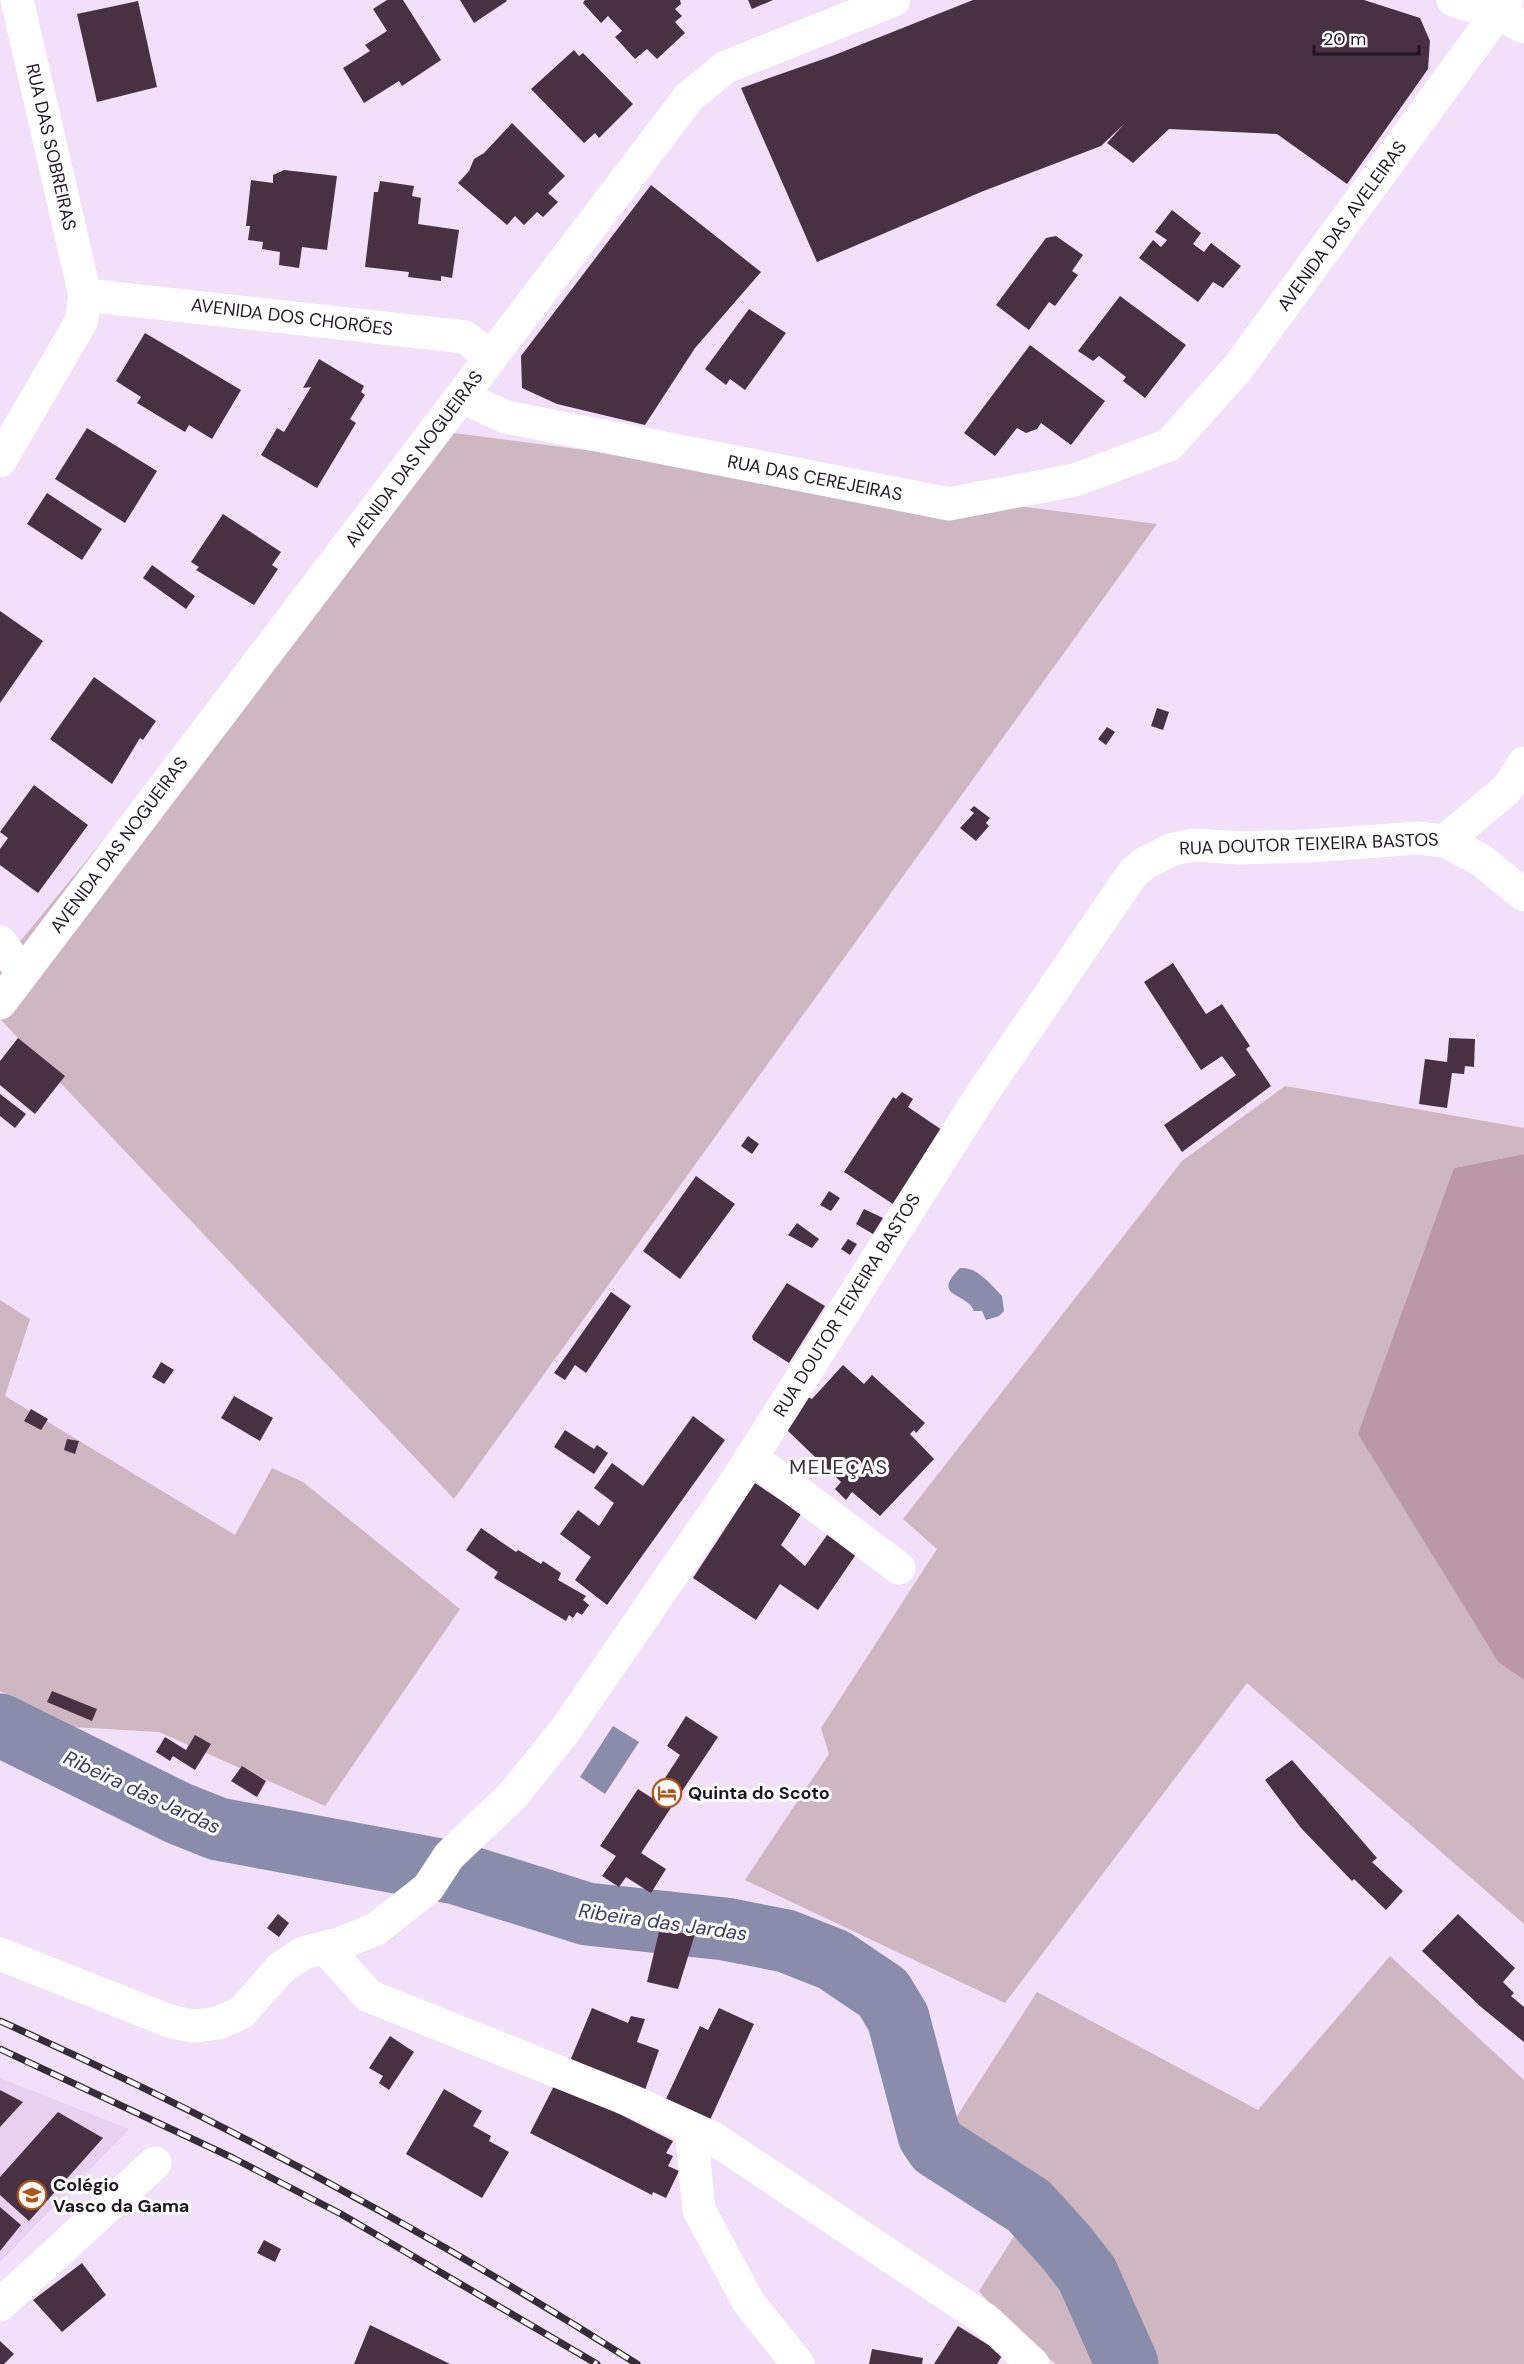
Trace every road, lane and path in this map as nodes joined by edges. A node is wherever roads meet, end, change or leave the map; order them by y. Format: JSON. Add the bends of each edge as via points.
{"nodes":[{"id":1,"x":18,"y":0,"type":"edge"},
{"id":2,"x":894,"y":0,"type":"edge"},
{"id":3,"x":1453,"y":0,"type":"edge"},
{"id":4,"x":1509,"y":14,"type":"edge"},
{"id":5,"x":85,"y":295,"type":"junction"},
{"id":6,"x":491,"y":357,"type":"junction"},
{"id":7,"x":461,"y":397,"type":"junction"},
{"id":8,"x":1169,"y":445,"type":"joint"},
{"id":9,"x":0,"y":461,"type":"edge"},
{"id":10,"x":1524,"y":763,"type":"edge"},
{"id":11,"x":1445,"y":841,"type":"junction"},
{"id":12,"x":1524,"y":895,"type":"edge"},
{"id":13,"x":0,"y":942,"type":"edge"},
{"id":14,"x":22,"y":972,"type":"junction"},
{"id":15,"x":0,"y":1003,"type":"edge"},
{"id":16,"x":751,"y":1457,"type":"junction"},
{"id":17,"x":899,"y":1569,"type":"dead end"},
{"id":18,"x":326,"y":1948,"type":"junction"},
{"id":19,"x":0,"y":1954,"type":"edge"},
{"id":20,"x":691,"y":2128,"type":"junction"},
{"id":21,"x":155,"y":2163,"type":"dead end"},
{"id":22,"x":0,"y":2306,"type":"edge"},
{"id":23,"x":798,"y":2364,"type":"edge"},
{"id":24,"x":1033,"y":2364,"type":"edge"}],
"edges":[{"from":1,"to":5,"type":"street","name":"RUA DAS SOBREIRAS"},
{"from":2,"to":6,"type":"street","name":"AVENIDA DAS NOGUEIRAS","via":[[757,53],[707,81],[689,97]]},
{"from":3,"to":4,"type":"street"},
{"from":4,"to":8,"type":"street","name":"AVENIDA DAS AVELEIRAS","via":[[1237,369]]},
{"from":5,"to":6,"type":"street","name":"AVENIDA DOS CHORÕES","via":[[465,337]]},
{"from":5,"to":9,"type":"street","via":[[81,322]]},
{"from":6,"to":7,"type":"street","name":"AVENIDA DAS NOGUEIRAS"},
{"from":7,"to":8,"type":"street","name":"RUA DAS CEREJEIRAS","via":[[506,417],[949,504],[1075,480]]},
{"from":7,"to":14,"type":"street","name":"AVENIDA DAS NOGUEIRAS"},
{"from":10,"to":11,"type":"street","name":"RUA DOUTOR TEIXEIRA BASTOS","via":[[1507,789]]},
{"from":11,"to":12,"type":"street","via":[[1481,860]]},
{"from":11,"to":16,"type":"street","name":"RUA DOUTOR TEIXEIRA BASTOS","via":[[1418,838],[1238,848],[1195,845],[1173,849],[1133,873],[982,1094]]},
{"from":13,"to":14,"type":"street"},
{"from":14,"to":15,"type":"street","name":"AVENIDA DAS NOGUEIRAS"},
{"from":16,"to":17,"type":"street"},
{"from":16,"to":18,"type":"street","name":"RUA DOUTOR TEIXEIRA BASTOS","via":[[564,1732],[513,1795],[448,1856],[428,1887],[376,1929]]},
{"from":18,"to":19,"type":"street","name":"RUA DOUTOR TEIXEIRA BASTOS","via":[[303,1953],[281,1968],[241,2013],[194,2026],[172,2022]]},
{"from":18,"to":20,"type":"street","via":[[369,1996]]},
{"from":20,"to":23,"type":"street","via":[[699,2210],[749,2303]]},
{"from":20,"to":24,"type":"street","via":[[713,2138],[986,2320]]},
{"from":21,"to":22,"type":"street"}]}
